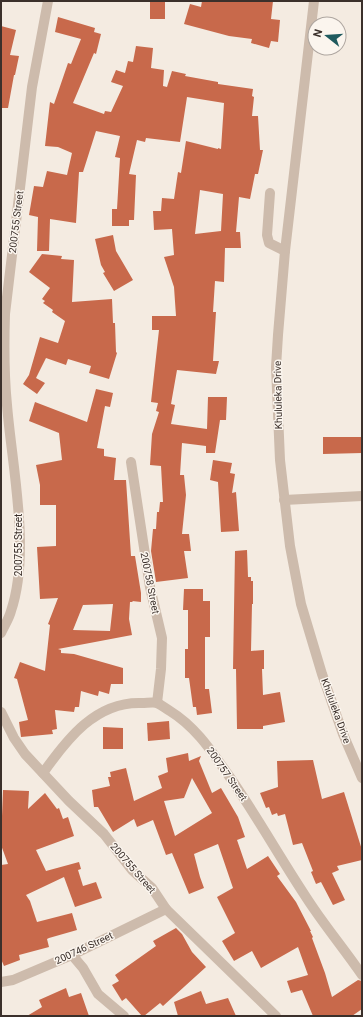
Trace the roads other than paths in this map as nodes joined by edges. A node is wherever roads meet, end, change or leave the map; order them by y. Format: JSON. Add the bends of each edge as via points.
{"nodes":[{"id":1,"x":48,"y":1,"type":"edge"},
{"id":2,"x":314,"y":1,"type":"edge"},
{"id":3,"x":270,"y":193,"type":"dead end"},
{"id":4,"x":285,"y":251,"type":"junction"},
{"id":5,"x":131,"y":462,"type":"dead end"},
{"id":6,"x":362,"y":496,"type":"edge"},
{"id":7,"x":284,"y":500,"type":"junction"},
{"id":8,"x":1,"y":633,"type":"edge"},
{"id":9,"x":157,"y":703,"type":"junction"},
{"id":10,"x":1,"y":712,"type":"edge"},
{"id":11,"x":43,"y":773,"type":"junction"},
{"id":12,"x":362,"y":778,"type":"edge"},
{"id":13,"x":166,"y":909,"type":"junction"},
{"id":14,"x":72,"y":955,"type":"junction"},
{"id":15,"x":362,"y":975,"type":"edge"},
{"id":16,"x":1,"y":982,"type":"edge"},
{"id":17,"x":124,"y":1016,"type":"edge"},
{"id":18,"x":276,"y":1016,"type":"edge"}],
"edges":[{"from":1,"to":8,"type":"street","name":"200755 Street","via":[[32,87],[5,314],[6,404],[20,539],[19,577],[11,611]]},
{"from":2,"to":4,"type":"street","name":"Khululeka Drive"},
{"from":3,"to":4,"type":"street","via":[[267,235],[269,243]]},
{"from":4,"to":7,"type":"street","name":"Khululeka Drive","via":[[276,367]]},
{"from":5,"to":9,"type":"street","name":"200758 Street","via":[[150,587],[162,638]]},
{"from":6,"to":7,"type":"street"},
{"from":7,"to":12,"type":"street","name":"Khululeka Drive","via":[[301,604],[343,734]]},
{"from":9,"to":11,"type":"street","via":[[119,705],[96,715],[58,751]]},
{"from":9,"to":15,"type":"street","name":"200757 Street","via":[[177,715],[208,746],[245,799],[314,909]]},
{"from":10,"to":11,"type":"street","name":"200755 Street","via":[[24,754]]},
{"from":11,"to":13,"type":"street","name":"200755 Street","via":[[68,801],[104,834],[132,870],[152,888]]},
{"from":13,"to":14,"type":"street","name":"200746 Street"},
{"from":13,"to":18,"type":"street","name":"200755 Street"},
{"from":14,"to":16,"type":"street","name":"200746 Street","via":[[13,980]]},
{"from":14,"to":17,"type":"street","via":[[98,994]]}]}
